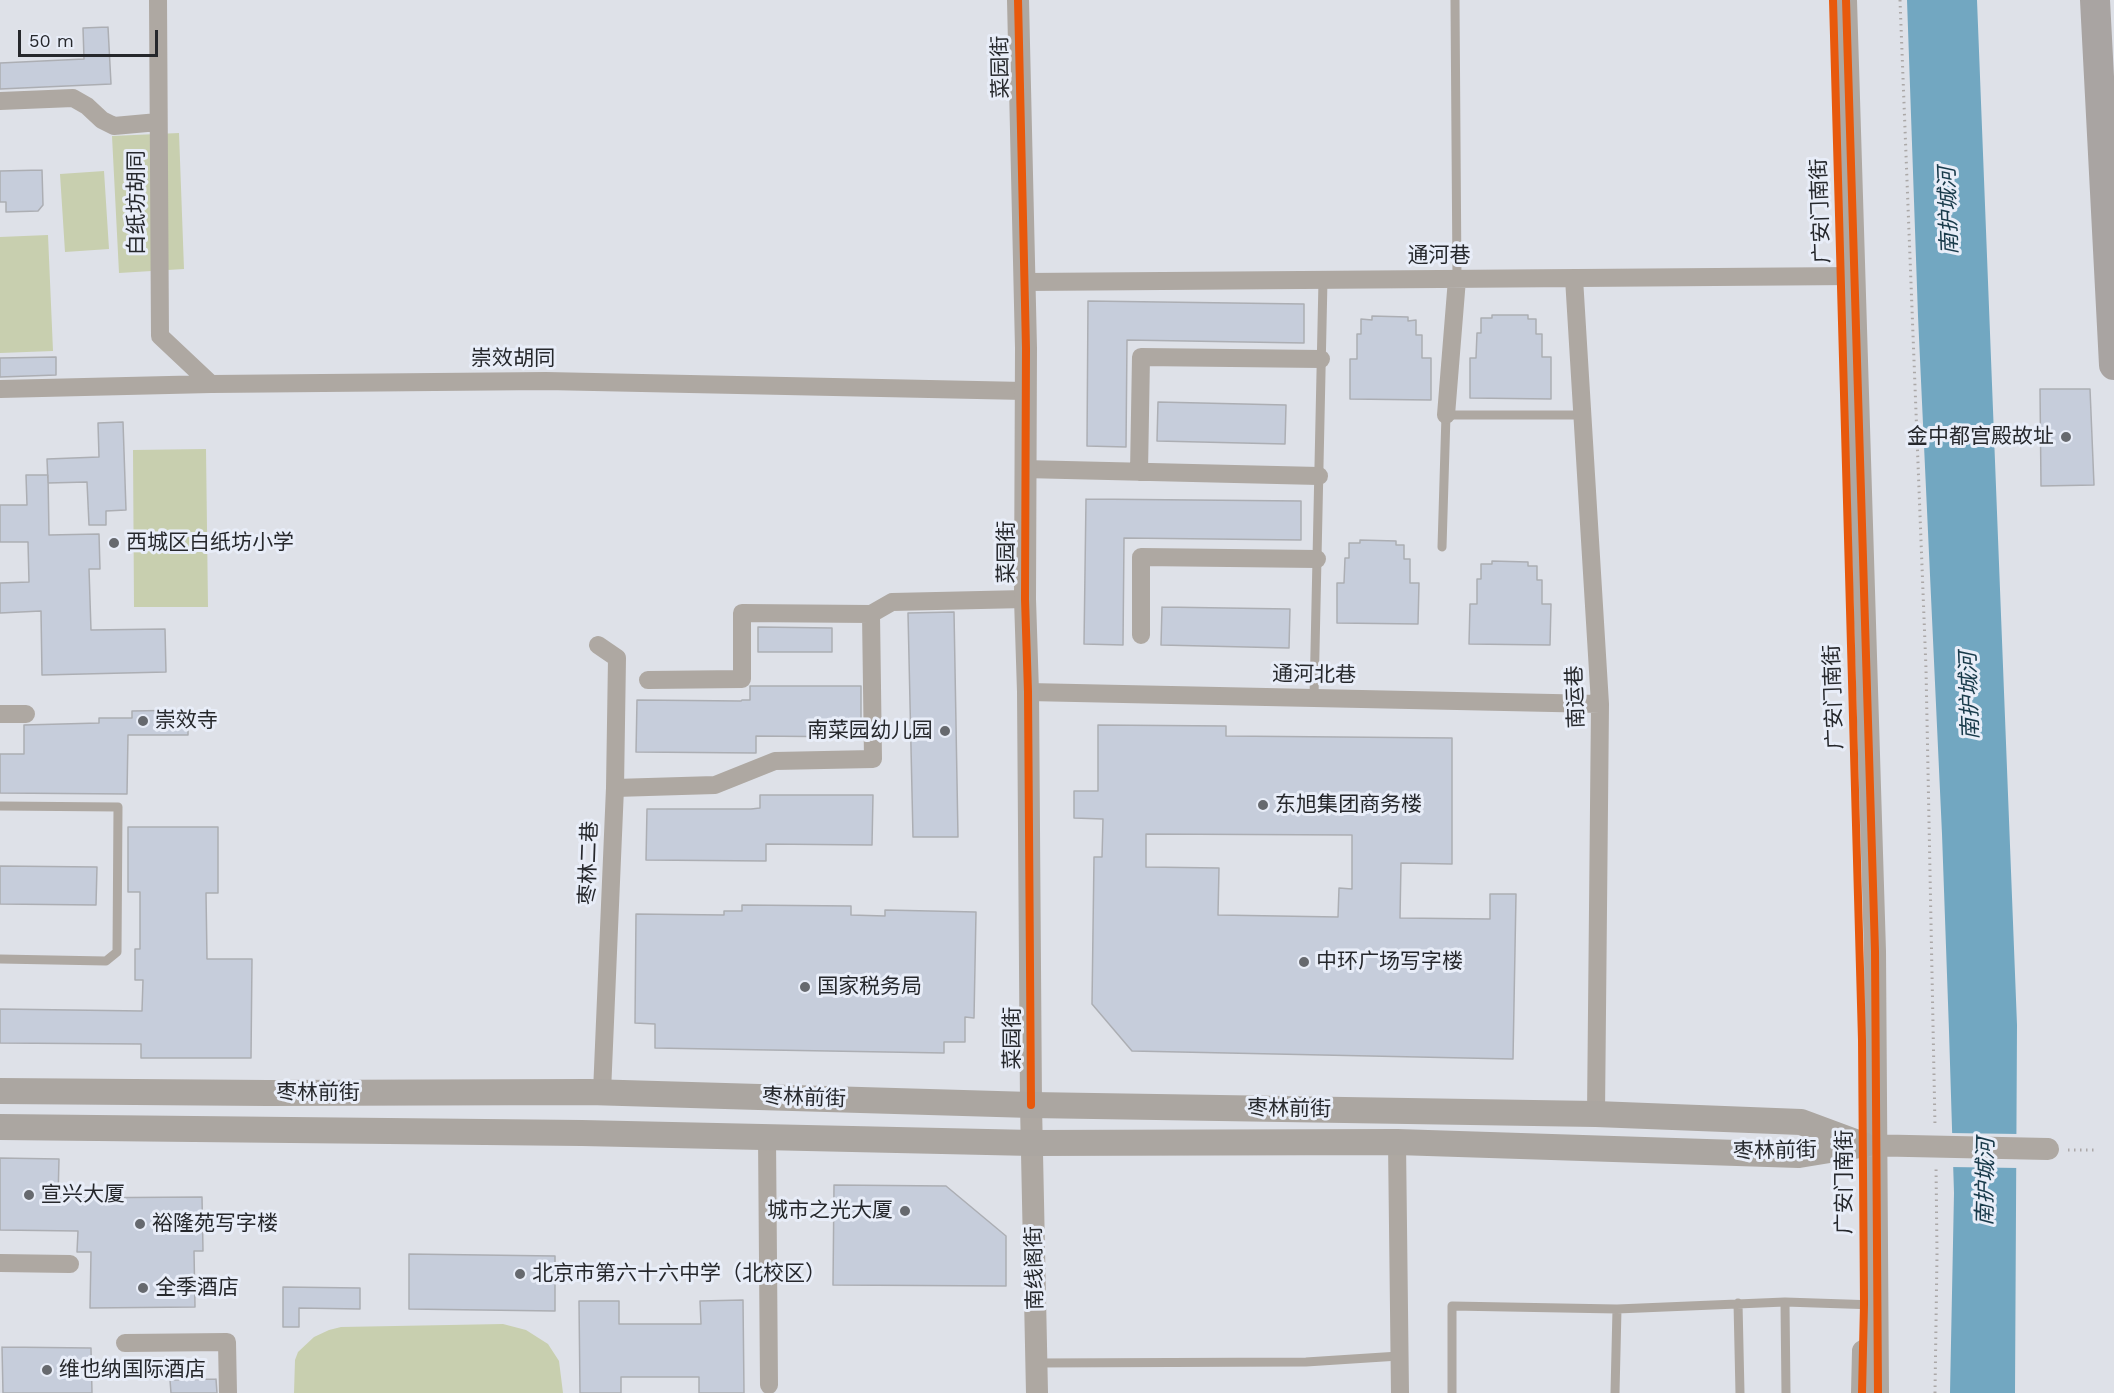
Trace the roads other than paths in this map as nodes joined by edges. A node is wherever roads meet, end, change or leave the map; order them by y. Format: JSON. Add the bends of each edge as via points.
{"nodes":[{"id":1,"x":158,"y":0,"type":"edge"},
{"id":2,"x":1018,"y":0,"type":"edge"},
{"id":3,"x":1455,"y":0,"type":"edge"},
{"id":4,"x":1833,"y":0,"type":"edge"},
{"id":5,"x":1846,"y":0,"type":"edge"},
{"id":6,"x":2095,"y":0,"type":"edge"},
{"id":7,"x":0,"y":100,"type":"edge"},
{"id":8,"x":158,"y":122,"type":"junction"},
{"id":9,"x":1847,"y":276,"type":"junction"},
{"id":10,"x":1574,"y":278,"type":"junction"},
{"id":11,"x":1457,"y":279,"type":"junction"},
{"id":12,"x":1323,"y":280,"type":"junction"},
{"id":13,"x":1024,"y":282,"type":"junction"},
{"id":14,"x":1321,"y":358,"type":"junction"},
{"id":15,"x":2114,"y":365,"type":"edge"},
{"id":16,"x":210,"y":384,"type":"junction"},
{"id":17,"x":0,"y":389,"type":"edge"},
{"id":18,"x":1025,"y":391,"type":"junction"},
{"id":19,"x":1446,"y":415,"type":"junction"},
{"id":20,"x":1582,"y":415,"type":"junction"},
{"id":21,"x":1024,"y":469,"type":"junction"},
{"id":22,"x":1139,"y":472,"type":"junction"},
{"id":23,"x":1319,"y":476,"type":"junction"},
{"id":24,"x":1442,"y":548,"type":"dead end"},
{"id":25,"x":1317,"y":560,"type":"junction"},
{"id":26,"x":1025,"y":599,"type":"junction"},
{"id":27,"x":871,"y":614,"type":"junction"},
{"id":28,"x":1141,"y":635,"type":"dead end"},
{"id":29,"x":598,"y":645,"type":"dead end"},
{"id":30,"x":648,"y":680,"type":"dead end"},
{"id":31,"x":1028,"y":692,"type":"junction"},
{"id":32,"x":1314,"y":698,"type":"junction"},
{"id":33,"x":1600,"y":704,"type":"junction"},
{"id":34,"x":0,"y":714,"type":"edge"},
{"id":35,"x":26,"y":714,"type":"dead end"},
{"id":36,"x":615,"y":788,"type":"junction"},
{"id":37,"x":0,"y":806,"type":"edge"},
{"id":38,"x":0,"y":959,"type":"edge"},
{"id":39,"x":0,"y":1091,"type":"edge"},
{"id":40,"x":602,"y":1092,"type":"junction"},
{"id":41,"x":1031,"y":1104,"type":"junction"},
{"id":42,"x":1596,"y":1114,"type":"junction"},
{"id":43,"x":0,"y":1127,"type":"edge"},
{"id":44,"x":767,"y":1137,"type":"junction"},
{"id":45,"x":1397,"y":1142,"type":"junction"},
{"id":46,"x":1032,"y":1143,"type":"junction"},
{"id":47,"x":1869,"y":1145,"type":"junction"},
{"id":48,"x":2048,"y":1149,"type":"road end"},
{"id":49,"x":0,"y":1263,"type":"edge"},
{"id":50,"x":70,"y":1264,"type":"dead end"},
{"id":51,"x":1785,"y":1302,"type":"junction"},
{"id":52,"x":1738,"y":1303,"type":"junction"},
{"id":53,"x":1871,"y":1304,"type":"junction"},
{"id":54,"x":1617,"y":1309,"type":"junction"},
{"id":55,"x":125,"y":1342,"type":"dead end"},
{"id":56,"x":1399,"y":1356,"type":"junction"},
{"id":57,"x":1037,"y":1363,"type":"junction"},
{"id":58,"x":769,"y":1385,"type":"dead end"},
{"id":59,"x":228,"y":1393,"type":"edge"},
{"id":60,"x":1037,"y":1393,"type":"edge"},
{"id":61,"x":1400,"y":1393,"type":"edge"},
{"id":62,"x":1452,"y":1393,"type":"edge"},
{"id":63,"x":1615,"y":1393,"type":"edge"},
{"id":64,"x":1740,"y":1393,"type":"edge"},
{"id":65,"x":1786,"y":1393,"type":"edge"},
{"id":66,"x":1862,"y":1393,"type":"edge"},
{"id":67,"x":1878,"y":1393,"type":"edge"}],
"edges":[{"from":1,"to":8,"type":"street","name":"白纸坊胡同"},
{"from":2,"to":13,"type":"street","name":"菜园街"},
{"from":3,"to":11,"type":"lane"},
{"from":4,"to":9,"type":"street","name":"广安门南街"},
{"from":5,"to":9,"type":"street","name":"广安门南街"},
{"from":6,"to":15,"type":"highway"},
{"from":7,"to":8,"type":"street","via":[[72,98],[114,126]]},
{"from":8,"to":16,"type":"street","name":"白纸坊胡同","via":[[160,336]]},
{"from":9,"to":10,"type":"street","name":"通河巷"},
{"from":9,"to":47,"type":"street","name":"广安门南街","via":[[1861,997]]},
{"from":10,"to":11,"type":"street","name":"通河巷"},
{"from":10,"to":20,"type":"street","name":"南运巷"},
{"from":11,"to":12,"type":"street","name":"通河巷"},
{"from":11,"to":19,"type":"street"},
{"from":12,"to":13,"type":"street","name":"通河巷"},
{"from":12,"to":14,"type":"lane"},
{"from":13,"to":18,"type":"street","name":"菜园街"},
{"from":14,"to":22,"type":"street","via":[[1142,357]]},
{"from":14,"to":23,"type":"lane"},
{"from":16,"to":17,"type":"street","name":"崇效胡同"},
{"from":16,"to":18,"type":"street","name":"崇效胡同","via":[[546,381]]},
{"from":18,"to":21,"type":"street","name":"菜园街"},
{"from":19,"to":20,"type":"lane"},
{"from":19,"to":24,"type":"lane"},
{"from":20,"to":33,"type":"street","name":"南运巷"},
{"from":21,"to":22,"type":"street"},
{"from":21,"to":26,"type":"street","name":"菜园街"},
{"from":22,"to":23,"type":"street"},
{"from":23,"to":25,"type":"lane"},
{"from":25,"to":28,"type":"street","via":[[1141,557]]},
{"from":25,"to":32,"type":"lane"},
{"from":26,"to":27,"type":"street","via":[[892,602]]},
{"from":26,"to":31,"type":"street","name":"菜园街"},
{"from":27,"to":30,"type":"street","via":[[742,613],[742,680]]},
{"from":27,"to":36,"type":"street","via":[[873,759],[775,761],[715,785]]},
{"from":29,"to":36,"type":"street","name":"枣林二巷","via":[[617,658]]},
{"from":31,"to":32,"type":"street","name":"通河北巷"},
{"from":31,"to":41,"type":"street","name":"菜园街"},
{"from":32,"to":33,"type":"street","name":"通河北巷"},
{"from":33,"to":42,"type":"street","name":"南运巷"},
{"from":34,"to":35,"type":"street"},
{"from":36,"to":40,"type":"street","name":"枣林二巷"},
{"from":37,"to":38,"type":"lane","via":[[118,807],[117,952],[106,961]]},
{"from":39,"to":40,"type":"main road","name":"枣林前街"},
{"from":40,"to":41,"type":"main road","name":"枣林前街"},
{"from":41,"to":42,"type":"main road","name":"枣林前街"},
{"from":41,"to":46,"type":"street","name":"菜园街"},
{"from":42,"to":47,"type":"main road","name":"枣林前街","via":[[1802,1122]]},
{"from":43,"to":44,"type":"main road","name":"枣林前街"},
{"from":44,"to":46,"type":"main road","name":"枣林前街"},
{"from":44,"to":58,"type":"street"},
{"from":45,"to":46,"type":"main road","name":"枣林前街"},
{"from":45,"to":47,"type":"main road","name":"枣林前街","via":[[1799,1155]]},
{"from":45,"to":56,"type":"street"},
{"from":46,"to":57,"type":"street","name":"南线阁街"},
{"from":47,"to":48,"type":"street"},
{"from":47,"to":53,"type":"street","name":"广安门南街"},
{"from":49,"to":50,"type":"street"},
{"from":51,"to":52,"type":"lane"},
{"from":51,"to":53,"type":"lane"},
{"from":51,"to":65,"type":"lane"},
{"from":52,"to":54,"type":"lane"},
{"from":52,"to":64,"type":"lane"},
{"from":53,"to":66,"type":"street","name":"广安门南街"},
{"from":53,"to":67,"type":"street","name":"广安门南街"},
{"from":54,"to":62,"type":"lane","via":[[1452,1306]]},
{"from":54,"to":63,"type":"lane"},
{"from":55,"to":59,"type":"street","via":[[227,1342]]},
{"from":56,"to":57,"type":"lane","via":[[1306,1362]]},
{"from":56,"to":61,"type":"street"},
{"from":57,"to":60,"type":"street","name":"南线阁街"}]}
